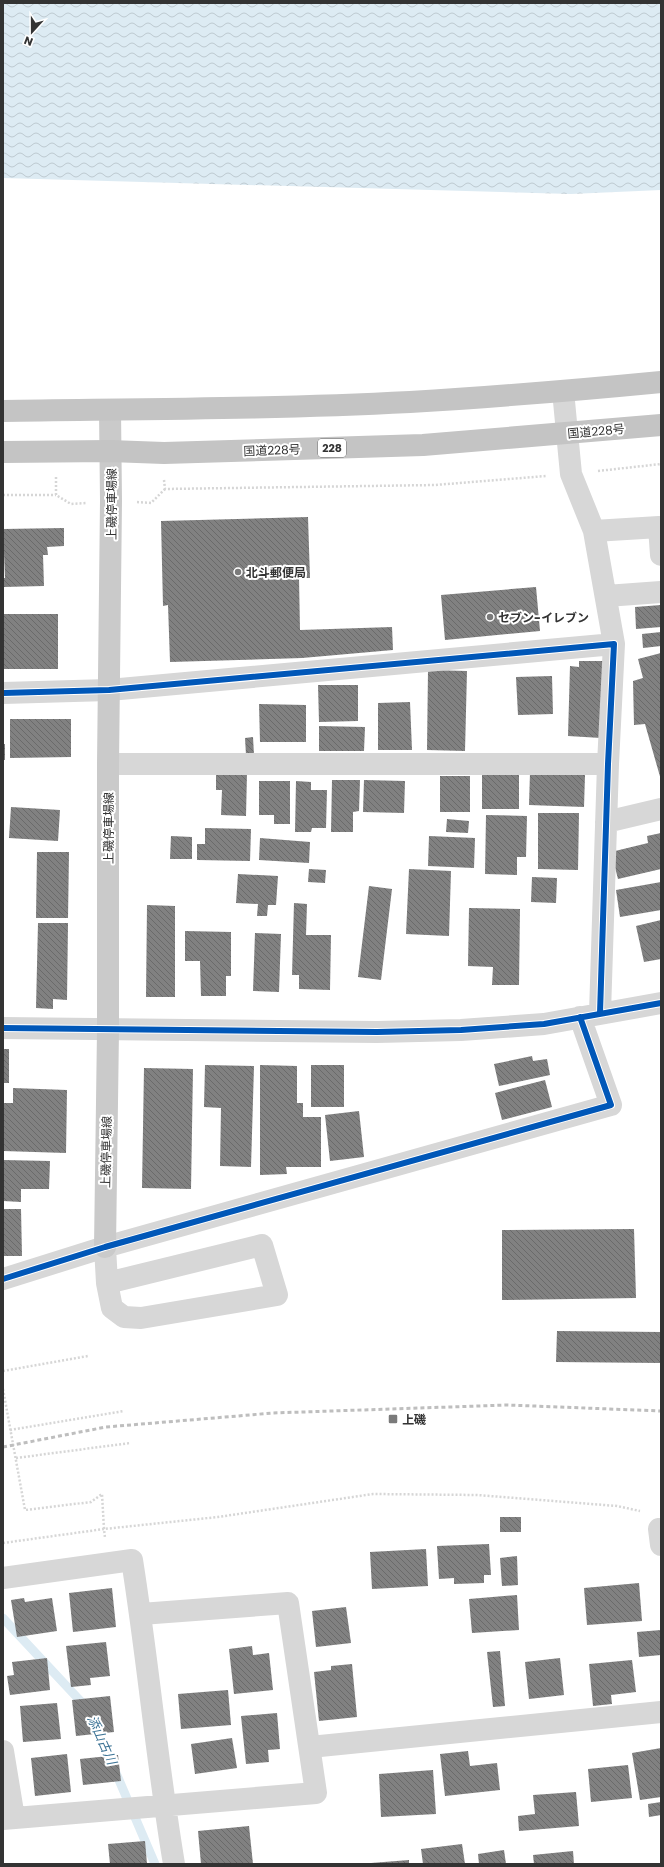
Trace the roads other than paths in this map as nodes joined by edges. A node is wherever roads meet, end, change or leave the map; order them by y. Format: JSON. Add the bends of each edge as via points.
{"nodes":[{"id":1,"x":661,"y":382,"type":"edge"},
{"id":2,"x":562,"y":391,"type":"junction"},
{"id":3,"x":110,"y":410,"type":"junction"},
{"id":4,"x":3,"y":411,"type":"edge"},
{"id":5,"x":661,"y":425,"type":"edge"},
{"id":6,"x":567,"y":434,"type":"junction"},
{"id":7,"x":110,"y":451,"type":"junction"},
{"id":8,"x":3,"y":452,"type":"edge"},
{"id":9,"x":660,"y":526,"type":"edge"},
{"id":10,"x":594,"y":531,"type":"junction"},
{"id":11,"x":661,"y":555,"type":"edge"},
{"id":12,"x":661,"y":592,"type":"edge"},
{"id":13,"x":606,"y":596,"type":"junction"},
{"id":14,"x":614,"y":644,"type":"junction"},
{"id":15,"x":109,"y":690,"type":"junction"},
{"id":16,"x":3,"y":692,"type":"edge"},
{"id":17,"x":108,"y":764,"type":"junction"},
{"id":18,"x":608,"y":764,"type":"junction"},
{"id":19,"x":661,"y":809,"type":"edge"},
{"id":20,"x":606,"y":822,"type":"junction"},
{"id":21,"x":661,"y":1003,"type":"edge"},
{"id":22,"x":590,"y":1015,"type":"junction"},
{"id":23,"x":3,"y":1028,"type":"edge"},
{"id":24,"x":108,"y":1030,"type":"junction"},
{"id":25,"x":105,"y":1246,"type":"junction"},
{"id":26,"x":3,"y":1279,"type":"edge"},
{"id":27,"x":107,"y":1283,"type":"junction"},
{"id":28,"x":3,"y":1578,"type":"edge"},
{"id":29,"x":141,"y":1614,"type":"junction"},
{"id":30,"x":661,"y":1712,"type":"edge"},
{"id":31,"x":310,"y":1747,"type":"junction"},
{"id":32,"x":3,"y":1751,"type":"edge"},
{"id":33,"x":164,"y":1806,"type":"junction"},
{"id":34,"x":8,"y":1819,"type":"edge"},
{"id":35,"x":174,"y":1864,"type":"edge"}],
"edges":[{"from":1,"to":2,"type":"highway"},
{"from":2,"to":3,"type":"highway","via":[[409,402]]},
{"from":2,"to":6,"type":"street"},
{"from":3,"to":4,"type":"highway"},
{"from":3,"to":7,"type":"main road","name":"上磯停車場線"},
{"from":5,"to":6,"type":"highway","name":"国道228号","number":"228"},
{"from":6,"to":7,"type":"highway","name":"国道228号","number":"228","via":[[423,445],[164,453]]},
{"from":6,"to":10,"type":"street","via":[[571,474]]},
{"from":7,"to":8,"type":"highway","name":"国道228号","number":"228"},
{"from":7,"to":15,"type":"main road","name":"上磯停車場線"},
{"from":9,"to":10,"type":"street"},
{"from":9,"to":11,"type":"street"},
{"from":10,"to":13,"type":"street"},
{"from":12,"to":13,"type":"street"},
{"from":13,"to":14,"type":"street"},
{"from":14,"to":15,"type":"street"},
{"from":14,"to":18,"type":"street"},
{"from":15,"to":16,"type":"street"},
{"from":15,"to":17,"type":"main road","name":"上磯停車場線"},
{"from":17,"to":18,"type":"street"},
{"from":17,"to":24,"type":"main road","name":"上磯停車場線"},
{"from":18,"to":20,"type":"street"},
{"from":19,"to":20,"type":"street"},
{"from":20,"to":22,"type":"street"},
{"from":21,"to":22,"type":"street"},
{"from":22,"to":24,"type":"street","via":[[529,1025],[461,1030]]},
{"from":22,"to":25,"type":"street","via":[[611,1105]]},
{"from":23,"to":24,"type":"street"},
{"from":24,"to":25,"type":"main road","name":"上磯停車場線"},
{"from":25,"to":26,"type":"street"},
{"from":25,"to":27,"type":"street"},
{"from":27,"to":27,"type":"street","via":[[262,1245],[277,1295],[141,1318],[124,1317],[112,1308]]},
{"from":28,"to":29,"type":"street","via":[[132,1560]]},
{"from":29,"to":31,"type":"street","via":[[288,1603]]},
{"from":29,"to":33,"type":"street"},
{"from":30,"to":31,"type":"street"},
{"from":31,"to":33,"type":"street","via":[[316,1793]]},
{"from":32,"to":34,"type":"street"},
{"from":33,"to":34,"type":"street"},
{"from":33,"to":35,"type":"street"}]}
